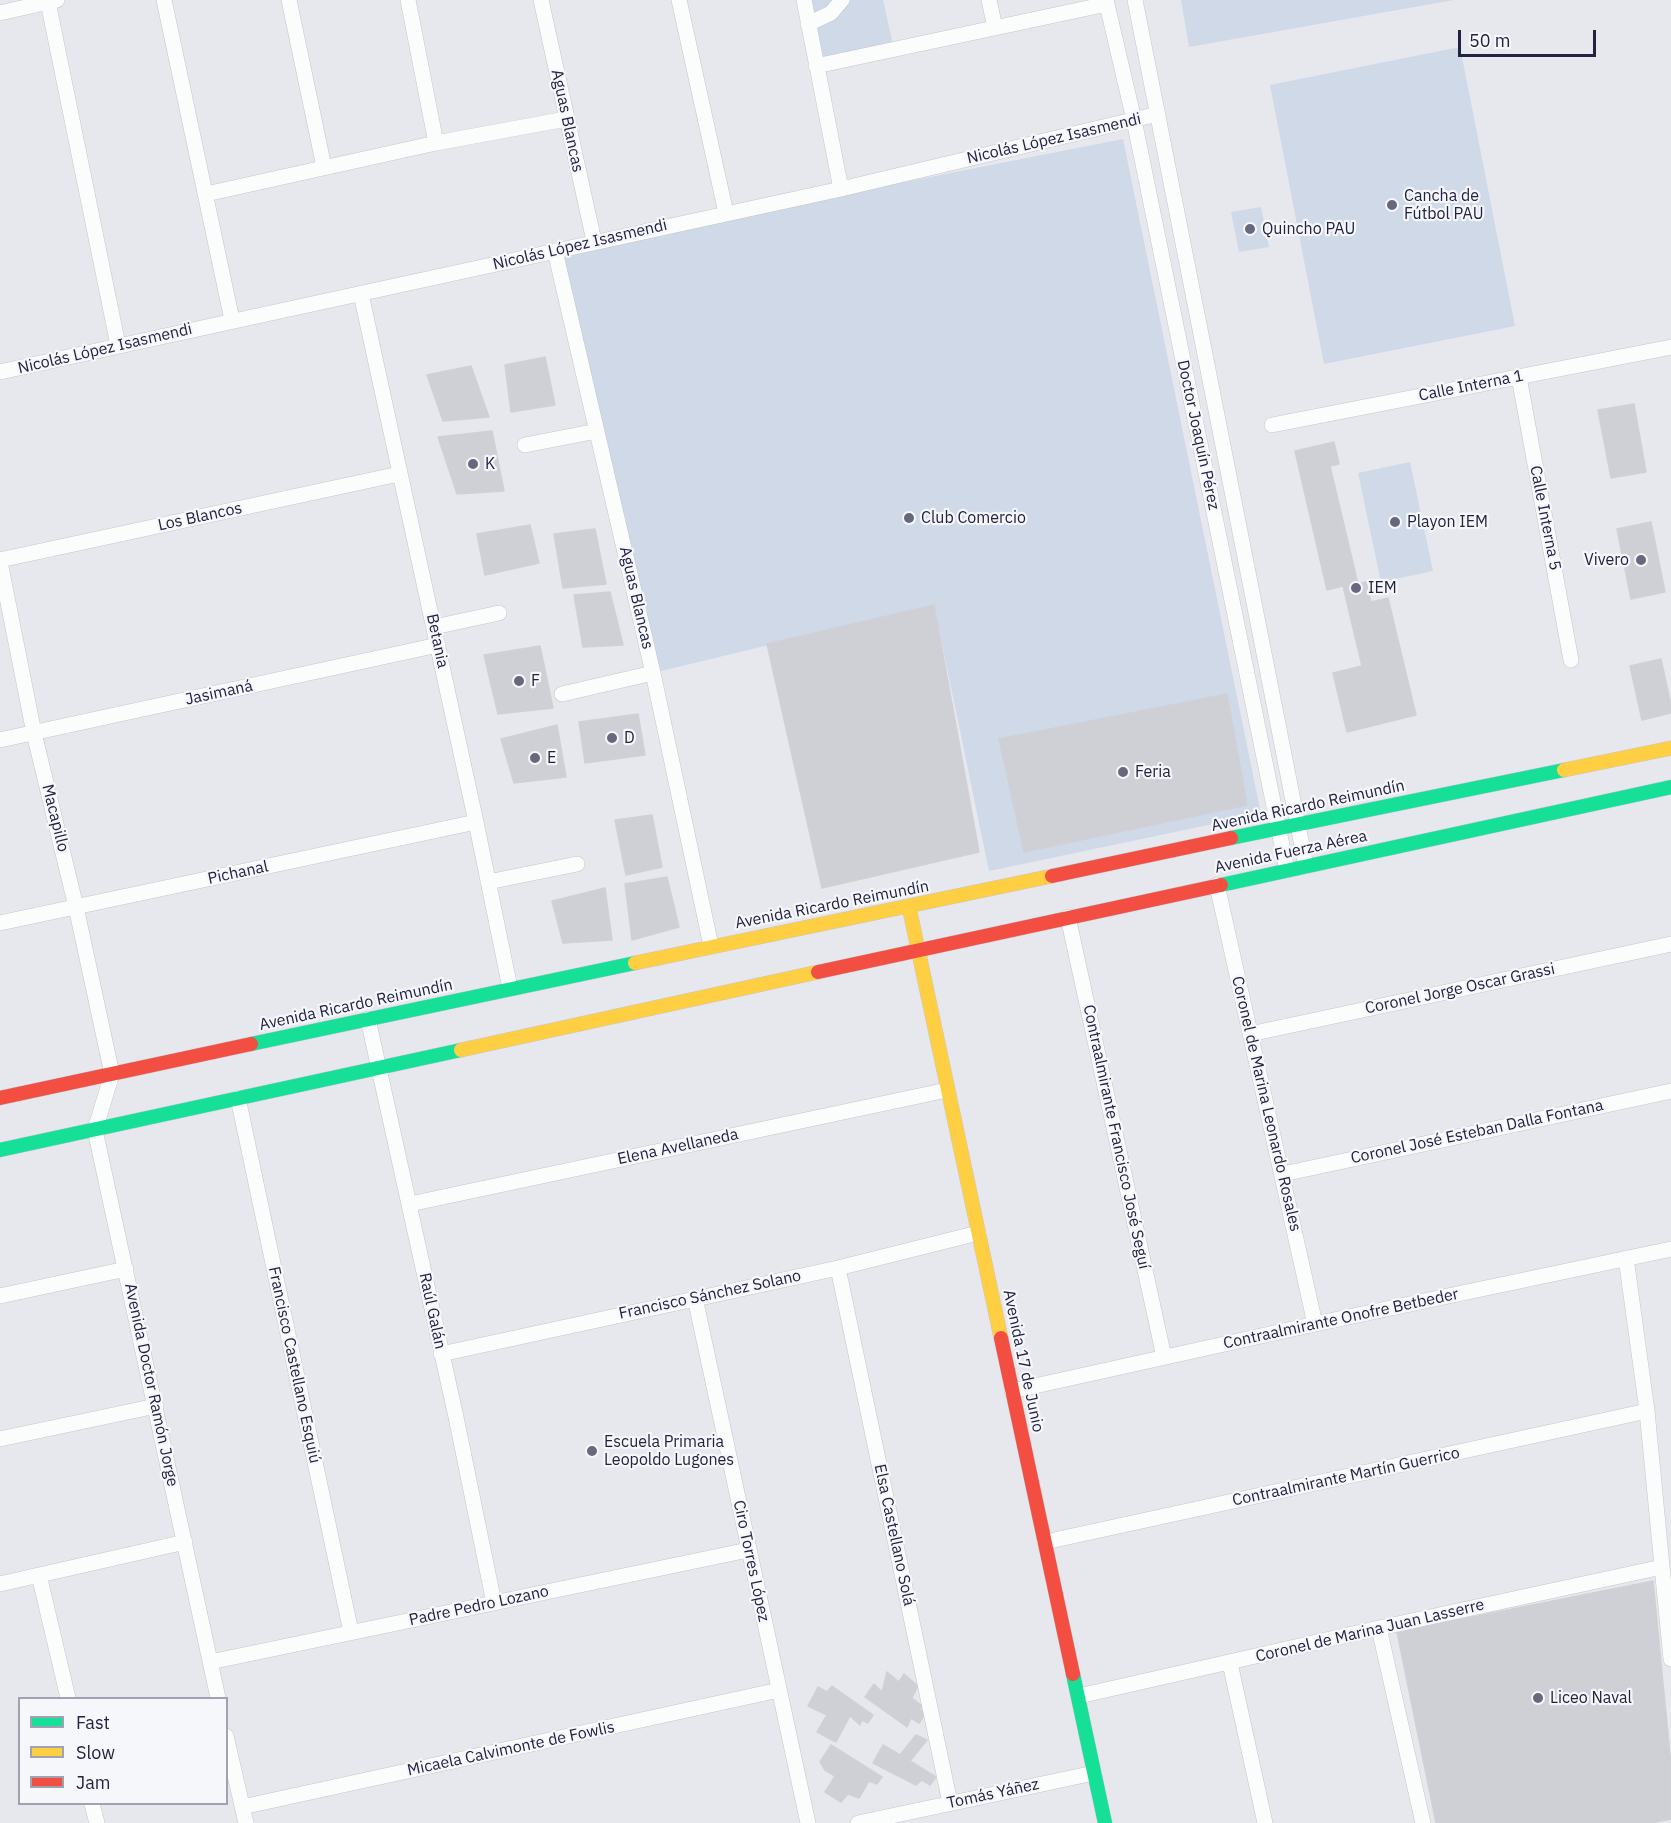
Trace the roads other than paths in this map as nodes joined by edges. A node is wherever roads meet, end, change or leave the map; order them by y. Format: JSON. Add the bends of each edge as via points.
{"nodes":[{"id":1,"x":164,"y":0,"type":"edge"},
{"id":2,"x":289,"y":0,"type":"edge"},
{"id":3,"x":408,"y":0,"type":"edge"},
{"id":4,"x":541,"y":0,"type":"edge"},
{"id":5,"x":679,"y":0,"type":"edge"},
{"id":6,"x":804,"y":0,"type":"edge"},
{"id":7,"x":842,"y":0,"type":"edge"},
{"id":8,"x":989,"y":0,"type":"edge"},
{"id":9,"x":1135,"y":0,"type":"edge"},
{"id":10,"x":52,"y":1,"type":"edge"},
{"id":11,"x":1106,"y":2,"type":"edge"},
{"id":12,"x":0,"y":13,"type":"edge"},
{"id":13,"x":808,"y":24,"type":"junction"},
{"id":14,"x":995,"y":28,"type":"junction"},
{"id":15,"x":816,"y":66,"type":"junction"},
{"id":16,"x":1158,"y":114,"type":"junction"},
{"id":17,"x":566,"y":119,"type":"junction"},
{"id":18,"x":1134,"y":120,"type":"junction"},
{"id":19,"x":436,"y":143,"type":"junction"},
{"id":20,"x":324,"y":167,"type":"junction"},
{"id":21,"x":841,"y":189,"type":"junction"},
{"id":22,"x":206,"y":194,"type":"junction"},
{"id":23,"x":726,"y":213,"type":"junction"},
{"id":24,"x":594,"y":241,"type":"junction"},
{"id":25,"x":555,"y":251,"type":"junction"},
{"id":26,"x":361,"y":294,"type":"junction"},
{"id":27,"x":232,"y":320,"type":"junction"},
{"id":28,"x":118,"y":345,"type":"junction"},
{"id":29,"x":1671,"y":347,"type":"edge"},
{"id":30,"x":0,"y":372,"type":"edge"},
{"id":31,"x":1519,"y":377,"type":"junction"},
{"id":32,"x":1272,"y":425,"type":"dead end"},
{"id":33,"x":597,"y":431,"type":"junction"},
{"id":34,"x":525,"y":446,"type":"dead end"},
{"id":35,"x":399,"y":474,"type":"junction"},
{"id":36,"x":0,"y":561,"type":"edge"},
{"id":37,"x":499,"y":613,"type":"dead end"},
{"id":38,"x":434,"y":627,"type":"junction"},
{"id":39,"x":438,"y":645,"type":"junction"},
{"id":40,"x":1572,"y":660,"type":"dead end"},
{"id":41,"x":653,"y":673,"type":"junction"},
{"id":42,"x":562,"y":694,"type":"dead end"},
{"id":43,"x":34,"y":733,"type":"junction"},
{"id":44,"x":0,"y":740,"type":"edge"},
{"id":45,"x":1671,"y":748,"type":"edge"},
{"id":46,"x":1671,"y":787,"type":"edge"},
{"id":47,"x":476,"y":822,"type":"junction"},
{"id":48,"x":1299,"y":824,"type":"junction"},
{"id":49,"x":1279,"y":828,"type":"junction"},
{"id":50,"x":577,"y":864,"type":"dead end"},
{"id":51,"x":1306,"y":866,"type":"junction"},
{"id":52,"x":1287,"y":870,"type":"junction"},
{"id":53,"x":489,"y":882,"type":"junction"},
{"id":54,"x":1217,"y":885,"type":"junction"},
{"id":55,"x":76,"y":907,"type":"junction"},
{"id":56,"x":909,"y":907,"type":"junction"},
{"id":57,"x":1068,"y":917,"type":"junction"},
{"id":58,"x":0,"y":923,"type":"edge"},
{"id":59,"x":1671,"y":944,"type":"edge"},
{"id":60,"x":711,"y":946,"type":"junction"},
{"id":61,"x":917,"y":950,"type":"junction"},
{"id":62,"x":510,"y":988,"type":"junction"},
{"id":63,"x":368,"y":1019,"type":"junction"},
{"id":64,"x":1250,"y":1034,"type":"junction"},
{"id":65,"x":378,"y":1067,"type":"junction"},
{"id":66,"x":112,"y":1074,"type":"junction"},
{"id":67,"x":947,"y":1090,"type":"junction"},
{"id":68,"x":1671,"y":1091,"type":"edge"},
{"id":69,"x":0,"y":1098,"type":"edge"},
{"id":70,"x":238,"y":1098,"type":"junction"},
{"id":71,"x":95,"y":1130,"type":"junction"},
{"id":72,"x":0,"y":1150,"type":"edge"},
{"id":73,"x":1283,"y":1174,"type":"junction"},
{"id":74,"x":410,"y":1204,"type":"junction"},
{"id":75,"x":978,"y":1233,"type":"junction"},
{"id":76,"x":1671,"y":1249,"type":"edge"},
{"id":77,"x":1626,"y":1258,"type":"junction"},
{"id":78,"x":838,"y":1268,"type":"junction"},
{"id":79,"x":126,"y":1269,"type":"junction"},
{"id":80,"x":0,"y":1296,"type":"edge"},
{"id":81,"x":695,"y":1298,"type":"junction"},
{"id":82,"x":1316,"y":1324,"type":"junction"},
{"id":83,"x":441,"y":1354,"type":"junction"},
{"id":84,"x":1164,"y":1357,"type":"junction"},
{"id":85,"x":1012,"y":1391,"type":"junction"},
{"id":86,"x":156,"y":1406,"type":"junction"},
{"id":87,"x":1647,"y":1411,"type":"junction"},
{"id":88,"x":0,"y":1439,"type":"edge"},
{"id":89,"x":185,"y":1542,"type":"junction"},
{"id":90,"x":1045,"y":1542,"type":"junction"},
{"id":91,"x":748,"y":1550,"type":"junction"},
{"id":92,"x":1662,"y":1567,"type":"junction"},
{"id":93,"x":39,"y":1575,"type":"junction"},
{"id":94,"x":0,"y":1584,"type":"edge"},
{"id":95,"x":494,"y":1603,"type":"junction"},
{"id":96,"x":1379,"y":1628,"type":"junction"},
{"id":97,"x":351,"y":1632,"type":"junction"},
{"id":98,"x":1671,"y":1659,"type":"edge"},
{"id":99,"x":210,"y":1662,"type":"junction"},
{"id":100,"x":1230,"y":1663,"type":"junction"},
{"id":101,"x":779,"y":1690,"type":"junction"},
{"id":102,"x":1078,"y":1696,"type":"junction"},
{"id":103,"x":68,"y":1697,"type":"edge"},
{"id":104,"x":218,"y":1697,"type":"edge"},
{"id":105,"x":228,"y":1745,"type":"edge"},
{"id":106,"x":1094,"y":1773,"type":"junction"},
{"id":107,"x":950,"y":1803,"type":"junction"},
{"id":108,"x":92,"y":1805,"type":"edge"},
{"id":109,"x":242,"y":1807,"type":"junction"},
{"id":110,"x":97,"y":1823,"type":"edge"},
{"id":111,"x":246,"y":1823,"type":"edge"},
{"id":112,"x":808,"y":1823,"type":"edge"},
{"id":113,"x":858,"y":1823,"type":"edge"},
{"id":114,"x":1105,"y":1823,"type":"edge"},
{"id":115,"x":1265,"y":1823,"type":"edge"},
{"id":116,"x":1423,"y":1823,"type":"edge"}],
"edges":[{"from":1,"to":22,"type":"street"},
{"from":2,"to":20,"type":"street"},
{"from":3,"to":19,"type":"street"},
{"from":4,"to":17,"type":"street","name":"Aguas Blancas"},
{"from":5,"to":23,"type":"street"},
{"from":6,"to":13,"type":"street"},
{"from":7,"to":13,"type":"street","via":[[831,13]]},
{"from":8,"to":14,"type":"street"},
{"from":9,"to":16,"type":"street","name":"Doctor Joaquín Pérez"},
{"from":10,"to":12,"type":"street"},
{"from":10,"to":28,"type":"street"},
{"from":11,"to":14,"type":"street"},
{"from":11,"to":18,"type":"street","name":"Doctor Joaquín Pérez"},
{"from":13,"to":15,"type":"street"},
{"from":14,"to":15,"type":"street"},
{"from":15,"to":21,"type":"street"},
{"from":16,"to":18,"type":"street","name":"Nicolás López Isasmendi"},
{"from":16,"to":48,"type":"street","name":"Doctor Joaquín Pérez"},
{"from":17,"to":19,"type":"street"},
{"from":17,"to":24,"type":"street","name":"Aguas Blancas"},
{"from":18,"to":21,"type":"street","name":"Nicolás López Isasmendi"},
{"from":18,"to":49,"type":"street","name":"Doctor Joaquín Pérez"},
{"from":19,"to":20,"type":"street"},
{"from":20,"to":22,"type":"street"},
{"from":21,"to":23,"type":"street","name":"Nicolás López Isasmendi"},
{"from":22,"to":27,"type":"street"},
{"from":23,"to":24,"type":"street","name":"Nicolás López Isasmendi"},
{"from":24,"to":25,"type":"street","name":"Nicolás López Isasmendi"},
{"from":25,"to":26,"type":"street","name":"Nicolás López Isasmendi"},
{"from":25,"to":33,"type":"street","name":"Aguas Blancas"},
{"from":26,"to":27,"type":"street","name":"Nicolás López Isasmendi"},
{"from":26,"to":35,"type":"street","name":"Betania"},
{"from":27,"to":28,"type":"street","name":"Nicolás López Isasmendi"},
{"from":28,"to":30,"type":"street","name":"Nicolás López Isasmendi"},
{"from":29,"to":31,"type":"street","name":"Calle Interna 1"},
{"from":31,"to":32,"type":"street","name":"Calle Interna 1"},
{"from":31,"to":40,"type":"street","name":"Calle Interna 5"},
{"from":33,"to":34,"type":"street"},
{"from":33,"to":41,"type":"street","name":"Aguas Blancas"},
{"from":35,"to":36,"type":"street","name":"Los Blancos"},
{"from":35,"to":38,"type":"street","name":"Betania"},
{"from":36,"to":43,"type":"street","name":"Macapillo"},
{"from":37,"to":38,"type":"street"},
{"from":38,"to":39,"type":"street","name":"Betania"},
{"from":39,"to":43,"type":"street","name":"Jasimaná"},
{"from":39,"to":47,"type":"street","name":"Betania"},
{"from":41,"to":42,"type":"street"},
{"from":41,"to":60,"type":"street","name":"Aguas Blancas"},
{"from":43,"to":44,"type":"street","name":"Jasimaná"},
{"from":43,"to":55,"type":"street","name":"Macapillo"},
{"from":45,"to":48,"type":"street","name":"Avenida Ricardo Reimundín"},
{"from":46,"to":51,"type":"street","name":"Avenida Fuerza Aérea"},
{"from":47,"to":53,"type":"street","name":"Betania"},
{"from":47,"to":55,"type":"street","name":"Pichanal"},
{"from":48,"to":49,"type":"street","name":"Avenida Ricardo Reimundín"},
{"from":48,"to":51,"type":"street","name":"Doctor Joaquín Pérez"},
{"from":49,"to":52,"type":"street","name":"Doctor Joaquín Pérez"},
{"from":49,"to":56,"type":"street","name":"Avenida Ricardo Reimundín"},
{"from":50,"to":53,"type":"street"},
{"from":51,"to":52,"type":"street","name":"Avenida Fuerza Aérea"},
{"from":52,"to":54,"type":"street","name":"Avenida Fuerza Aérea"},
{"from":53,"to":62,"type":"street","name":"Betania"},
{"from":54,"to":57,"type":"street","name":"Avenida Fuerza Aérea"},
{"from":54,"to":64,"type":"street","name":"Coronel de Marina Leonardo Rosales"},
{"from":55,"to":58,"type":"street","name":"Pichanal"},
{"from":55,"to":66,"type":"street","name":"Macapillo"},
{"from":56,"to":60,"type":"street","name":"Avenida Ricardo Reimundín"},
{"from":56,"to":61,"type":"street","name":"Avenida 17 de Junio"},
{"from":57,"to":61,"type":"street","name":"Avenida Fuerza Aérea"},
{"from":57,"to":84,"type":"street","name":"Contraalmirante Francisco José Seguí"},
{"from":59,"to":64,"type":"street","name":"Coronel Jorge Oscar Grassi"},
{"from":60,"to":62,"type":"street","name":"Avenida Ricardo Reimundín"},
{"from":61,"to":65,"type":"street"},
{"from":61,"to":67,"type":"street","name":"Avenida 17 de Junio"},
{"from":62,"to":63,"type":"street","name":"Avenida Ricardo Reimundín"},
{"from":63,"to":65,"type":"street","name":"Raúl Galán"},
{"from":63,"to":66,"type":"street","name":"Avenida Ricardo Reimundín"},
{"from":64,"to":73,"type":"street","name":"Coronel de Marina Leonardo Rosales"},
{"from":65,"to":70,"type":"street"},
{"from":65,"to":74,"type":"street","name":"Raúl Galán"},
{"from":66,"to":69,"type":"street","name":"Avenida Ricardo Reimundín"},
{"from":66,"to":71,"type":"street","name":"Avenida Doctor Ramón Jorge"},
{"from":67,"to":74,"type":"street","name":"Elena Avellaneda"},
{"from":67,"to":75,"type":"street","name":"Avenida 17 de Junio"},
{"from":68,"to":73,"type":"street","name":"Coronel José Esteban Dalla Fontana"},
{"from":70,"to":71,"type":"street"},
{"from":70,"to":97,"type":"street","name":"Francisco Castellano Esquiú"},
{"from":71,"to":72,"type":"street"},
{"from":71,"to":79,"type":"street","name":"Avenida Doctor Ramón Jorge"},
{"from":73,"to":82,"type":"street","name":"Coronel de Marina Leonardo Rosales"},
{"from":74,"to":83,"type":"street","name":"Raúl Galán"},
{"from":75,"to":78,"type":"street","name":"Francisco Sánchez Solano"},
{"from":75,"to":85,"type":"street","name":"Avenida 17 de Junio"},
{"from":76,"to":77,"type":"street","name":"Contraalmirante Onofre Betbeder"},
{"from":77,"to":82,"type":"street","name":"Contraalmirante Onofre Betbeder"},
{"from":77,"to":87,"type":"street"},
{"from":78,"to":81,"type":"street","name":"Francisco Sánchez Solano"},
{"from":78,"to":107,"type":"street","name":"Elsa Castellano Solá"},
{"from":79,"to":80,"type":"street"},
{"from":79,"to":86,"type":"street","name":"Avenida Doctor Ramón Jorge"},
{"from":81,"to":83,"type":"street","name":"Francisco Sánchez Solano"},
{"from":81,"to":91,"type":"street","name":"Ciro Torres López"},
{"from":82,"to":84,"type":"street","name":"Contraalmirante Onofre Betbeder"},
{"from":83,"to":95,"type":"street","name":"Raúl Galán"},
{"from":84,"to":85,"type":"street","name":"Contraalmirante Onofre Betbeder"},
{"from":85,"to":90,"type":"street","name":"Avenida 17 de Junio"},
{"from":86,"to":88,"type":"street"},
{"from":86,"to":89,"type":"street","name":"Avenida Doctor Ramón Jorge"},
{"from":87,"to":90,"type":"street","name":"Contraalmirante Martín Guerrico"},
{"from":87,"to":92,"type":"street"},
{"from":89,"to":93,"type":"street"},
{"from":89,"to":99,"type":"street","name":"Avenida Doctor Ramón Jorge"},
{"from":90,"to":102,"type":"street","name":"Avenida 17 de Junio"},
{"from":91,"to":95,"type":"street","name":"Padre Pedro Lozano"},
{"from":91,"to":101,"type":"street","name":"Ciro Torres López"},
{"from":92,"to":96,"type":"street","name":"Coronel de Marina Juan Lasserre"},
{"from":92,"to":98,"type":"street"},
{"from":93,"to":94,"type":"street"},
{"from":93,"to":103,"type":"street"},
{"from":95,"to":97,"type":"street","name":"Padre Pedro Lozano"},
{"from":96,"to":100,"type":"street","name":"Coronel de Marina Juan Lasserre"},
{"from":96,"to":116,"type":"street"},
{"from":97,"to":99,"type":"street","name":"Padre Pedro Lozano"},
{"from":99,"to":104,"type":"street","name":"Avenida Doctor Ramón Jorge"},
{"from":100,"to":102,"type":"street","name":"Coronel de Marina Juan Lasserre"},
{"from":100,"to":115,"type":"street"},
{"from":101,"to":109,"type":"street","name":"Micaela Calvimonte de Fowlis"},
{"from":101,"to":112,"type":"street","name":"Ciro Torres López"},
{"from":102,"to":106,"type":"street","name":"Avenida 17 de Junio"},
{"from":105,"to":109,"type":"street"},
{"from":106,"to":107,"type":"street","name":"Tomás Yáñez"},
{"from":106,"to":114,"type":"street","name":"Avenida 17 de Junio"},
{"from":107,"to":113,"type":"street","name":"Tomás Yáñez"},
{"from":108,"to":110,"type":"street"},
{"from":109,"to":111,"type":"street"}]}
